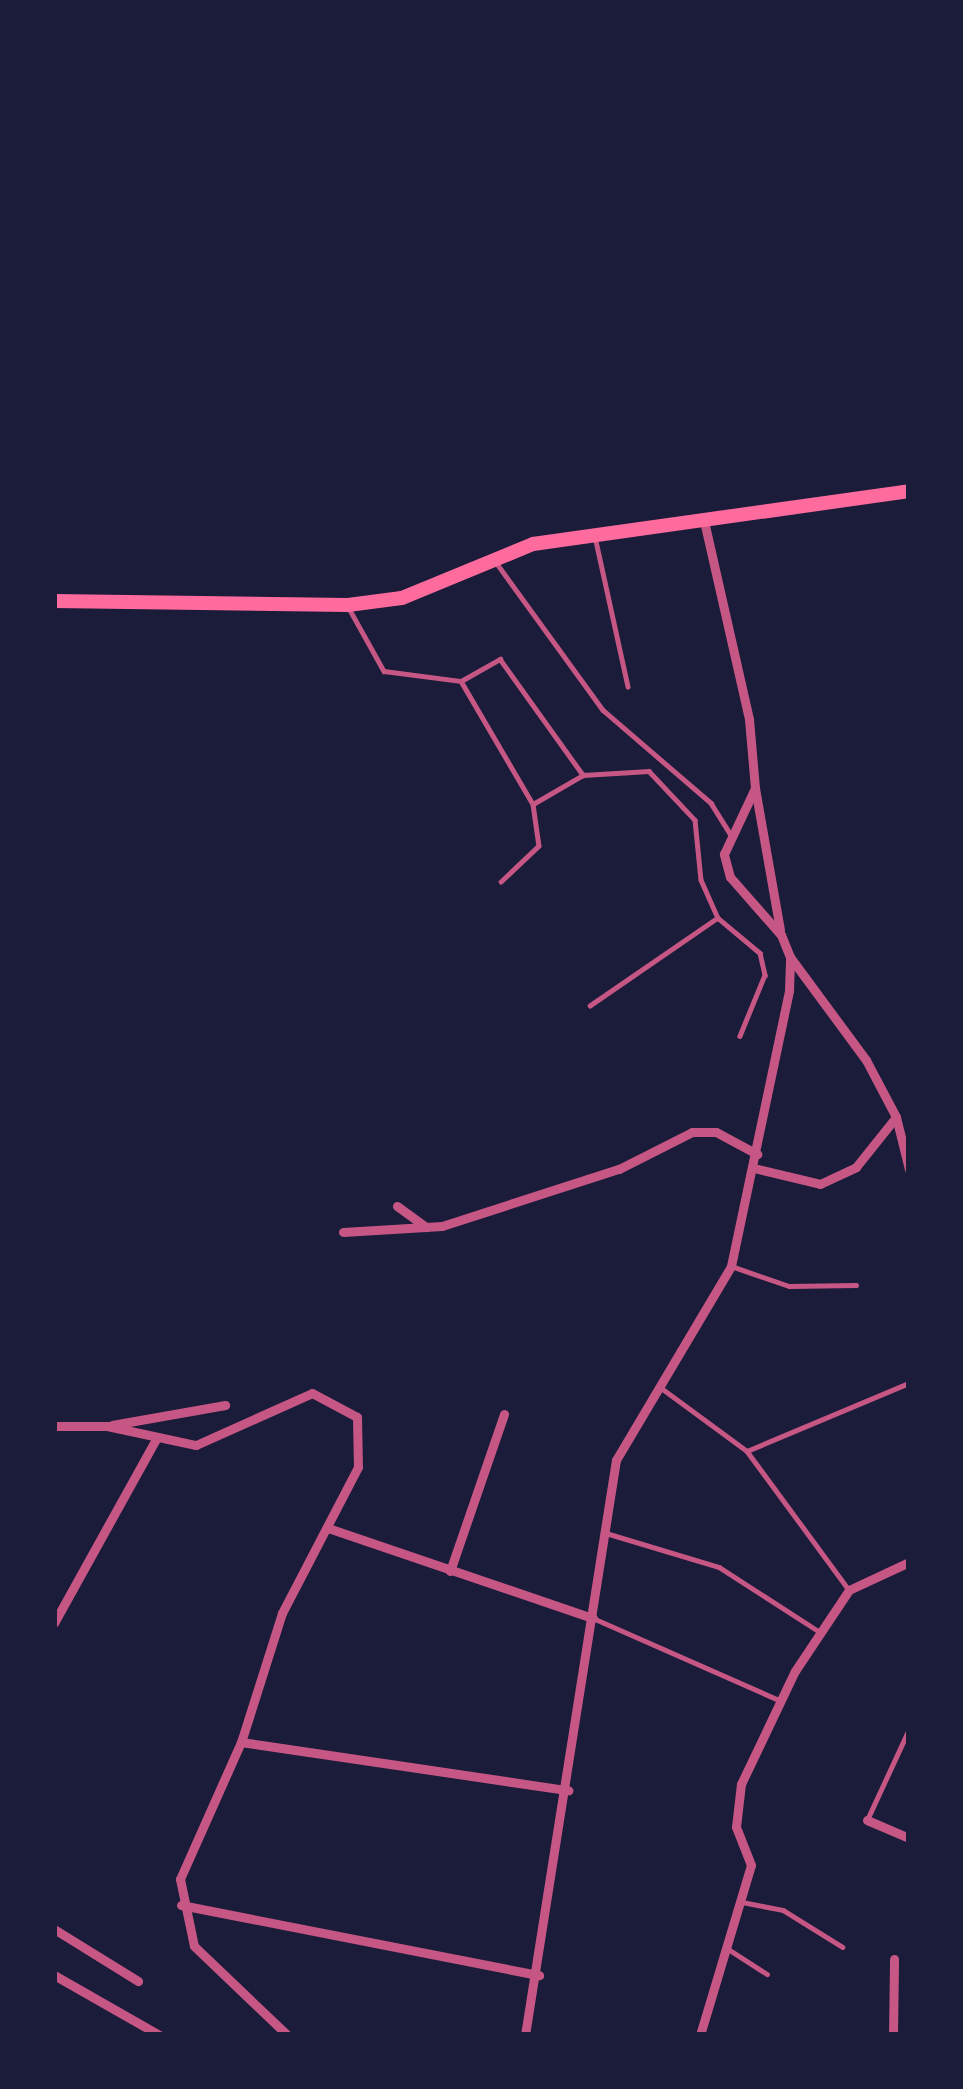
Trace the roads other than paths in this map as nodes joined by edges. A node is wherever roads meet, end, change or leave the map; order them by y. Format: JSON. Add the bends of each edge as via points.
{"nodes":[{"id":1,"x":909,"y":491,"type":"edge"},
{"id":2,"x":704,"y":521,"type":"junction"},
{"id":3,"x":595,"y":536,"type":"junction"},
{"id":4,"x":494,"y":560,"type":"junction"},
{"id":5,"x":54,"y":601,"type":"edge"},
{"id":6,"x":348,"y":605,"type":"junction"},
{"id":7,"x":461,"y":681,"type":"junction"},
{"id":8,"x":628,"y":687,"type":"dead end"},
{"id":9,"x":583,"y":775,"type":"junction"},
{"id":10,"x":754,"y":788,"type":"junction"},
{"id":11,"x":533,"y":803,"type":"junction"},
{"id":12,"x":730,"y":834,"type":"junction"},
{"id":13,"x":501,"y":883,"type":"dead end"},
{"id":14,"x":718,"y":918,"type":"junction"},
{"id":15,"x":781,"y":935,"type":"junction"},
{"id":16,"x":790,"y":957,"type":"junction"},
{"id":17,"x":590,"y":1006,"type":"dead end"},
{"id":18,"x":740,"y":1036,"type":"dead end"},
{"id":19,"x":896,"y":1117,"type":"junction"},
{"id":20,"x":757,"y":1154,"type":"junction"},
{"id":21,"x":754,"y":1168,"type":"junction"},
{"id":22,"x":909,"y":1169,"type":"edge"},
{"id":23,"x":398,"y":1206,"type":"dead end"},
{"id":24,"x":426,"y":1227,"type":"junction"},
{"id":25,"x":343,"y":1232,"type":"dead end"},
{"id":26,"x":731,"y":1266,"type":"junction"},
{"id":27,"x":856,"y":1285,"type":"dead end"},
{"id":28,"x":909,"y":1383,"type":"edge"},
{"id":29,"x":660,"y":1387,"type":"junction"},
{"id":30,"x":225,"y":1405,"type":"dead end"},
{"id":31,"x":504,"y":1414,"type":"dead end"},
{"id":32,"x":54,"y":1426,"type":"edge"},
{"id":33,"x":107,"y":1426,"type":"junction"},
{"id":34,"x":156,"y":1439,"type":"junction"},
{"id":35,"x":748,"y":1451,"type":"junction"},
{"id":36,"x":328,"y":1528,"type":"junction"},
{"id":37,"x":605,"y":1532,"type":"junction"},
{"id":38,"x":909,"y":1562,"type":"edge"},
{"id":39,"x":450,"y":1571,"type":"junction"},
{"id":40,"x":848,"y":1590,"type":"junction"},
{"id":41,"x":593,"y":1618,"type":"junction"},
{"id":42,"x":54,"y":1623,"type":"edge"},
{"id":43,"x":820,"y":1632,"type":"junction"},
{"id":44,"x":779,"y":1700,"type":"junction"},
{"id":45,"x":909,"y":1729,"type":"edge"},
{"id":46,"x":242,"y":1742,"type":"junction"},
{"id":47,"x":568,"y":1790,"type":"junction"},
{"id":48,"x":867,"y":1820,"type":"joint"},
{"id":49,"x":909,"y":1838,"type":"edge"},
{"id":50,"x":742,"y":1902,"type":"junction"},
{"id":51,"x":182,"y":1905,"type":"junction"},
{"id":52,"x":54,"y":1929,"type":"edge"},
{"id":53,"x":725,"y":1947,"type":"junction"},
{"id":54,"x":843,"y":1947,"type":"dead end"},
{"id":55,"x":894,"y":1959,"type":"dead end"},
{"id":56,"x":767,"y":1974,"type":"dead end"},
{"id":57,"x":54,"y":1975,"type":"edge"},
{"id":58,"x":539,"y":1976,"type":"junction"},
{"id":59,"x":138,"y":1981,"type":"dead end"},
{"id":60,"x":159,"y":2035,"type":"edge"},
{"id":61,"x":287,"y":2035,"type":"edge"},
{"id":62,"x":524,"y":2035,"type":"edge"},
{"id":63,"x":700,"y":2035,"type":"edge"},
{"id":64,"x":892,"y":2035,"type":"edge"}],
"edges":[{"from":1,"to":2,"type":"main road"},
{"from":2,"to":3,"type":"main road"},
{"from":2,"to":10,"type":"street","via":[[749,719]]},
{"from":3,"to":4,"type":"main road","via":[[533,544]]},
{"from":3,"to":8,"type":"lane"},
{"from":4,"to":6,"type":"main road","via":[[402,598]]},
{"from":4,"to":12,"type":"lane","via":[[603,710],[711,803]]},
{"from":5,"to":6,"type":"main road"},
{"from":6,"to":7,"type":"lane","via":[[384,671]]},
{"from":7,"to":9,"type":"lane","via":[[500,659]]},
{"from":7,"to":11,"type":"lane"},
{"from":9,"to":11,"type":"lane"},
{"from":9,"to":14,"type":"lane","via":[[649,771],[695,820],[701,880]]},
{"from":10,"to":12,"type":"street"},
{"from":10,"to":15,"type":"street"},
{"from":11,"to":13,"type":"lane","via":[[539,846]]},
{"from":12,"to":15,"type":"street","via":[[730,877]]},
{"from":14,"to":17,"type":"lane"},
{"from":14,"to":18,"type":"lane","via":[[760,953],[765,975]]},
{"from":15,"to":16,"type":"street"},
{"from":16,"to":19,"type":"street","via":[[838,1015]]},
{"from":16,"to":20,"type":"street"},
{"from":19,"to":21,"type":"street","via":[[856,1167],[820,1184]]},
{"from":19,"to":22,"type":"street"},
{"from":20,"to":21,"type":"street"},
{"from":20,"to":24,"type":"street","via":[[716,1132],[692,1132],[619,1169]]},
{"from":21,"to":26,"type":"street"},
{"from":23,"to":24,"type":"street"},
{"from":24,"to":25,"type":"street"},
{"from":26,"to":27,"type":"lane","via":[[789,1286]]},
{"from":26,"to":29,"type":"street"},
{"from":28,"to":35,"type":"lane"},
{"from":29,"to":35,"type":"lane"},
{"from":29,"to":37,"type":"street","via":[[616,1460]]},
{"from":30,"to":33,"type":"street"},
{"from":31,"to":39,"type":"street"},
{"from":32,"to":33,"type":"street"},
{"from":33,"to":34,"type":"street"},
{"from":34,"to":36,"type":"street","via":[[209,1442],[312,1393],[331,1396],[357,1417],[362,1453]]},
{"from":34,"to":42,"type":"street"},
{"from":35,"to":40,"type":"lane"},
{"from":36,"to":39,"type":"street"},
{"from":36,"to":46,"type":"street","via":[[282,1613]]},
{"from":37,"to":41,"type":"street"},
{"from":37,"to":43,"type":"lane","via":[[719,1567]]},
{"from":38,"to":40,"type":"street"},
{"from":39,"to":41,"type":"street"},
{"from":40,"to":43,"type":"street"},
{"from":41,"to":44,"type":"lane"},
{"from":41,"to":47,"type":"street"},
{"from":43,"to":44,"type":"street"},
{"from":44,"to":50,"type":"street","via":[[741,1784],[736,1827],[751,1864]]},
{"from":45,"to":48,"type":"lane"},
{"from":46,"to":47,"type":"street"},
{"from":46,"to":51,"type":"street","via":[[194,1838]]},
{"from":47,"to":58,"type":"street"},
{"from":48,"to":49,"type":"street"},
{"from":50,"to":53,"type":"street"},
{"from":50,"to":54,"type":"lane","via":[[783,1910]]},
{"from":51,"to":58,"type":"street"},
{"from":51,"to":61,"type":"street","via":[[194,1946]]},
{"from":52,"to":59,"type":"street"},
{"from":53,"to":56,"type":"lane"},
{"from":53,"to":63,"type":"street"},
{"from":55,"to":64,"type":"street"},
{"from":57,"to":60,"type":"street"},
{"from":58,"to":62,"type":"street"}]}
